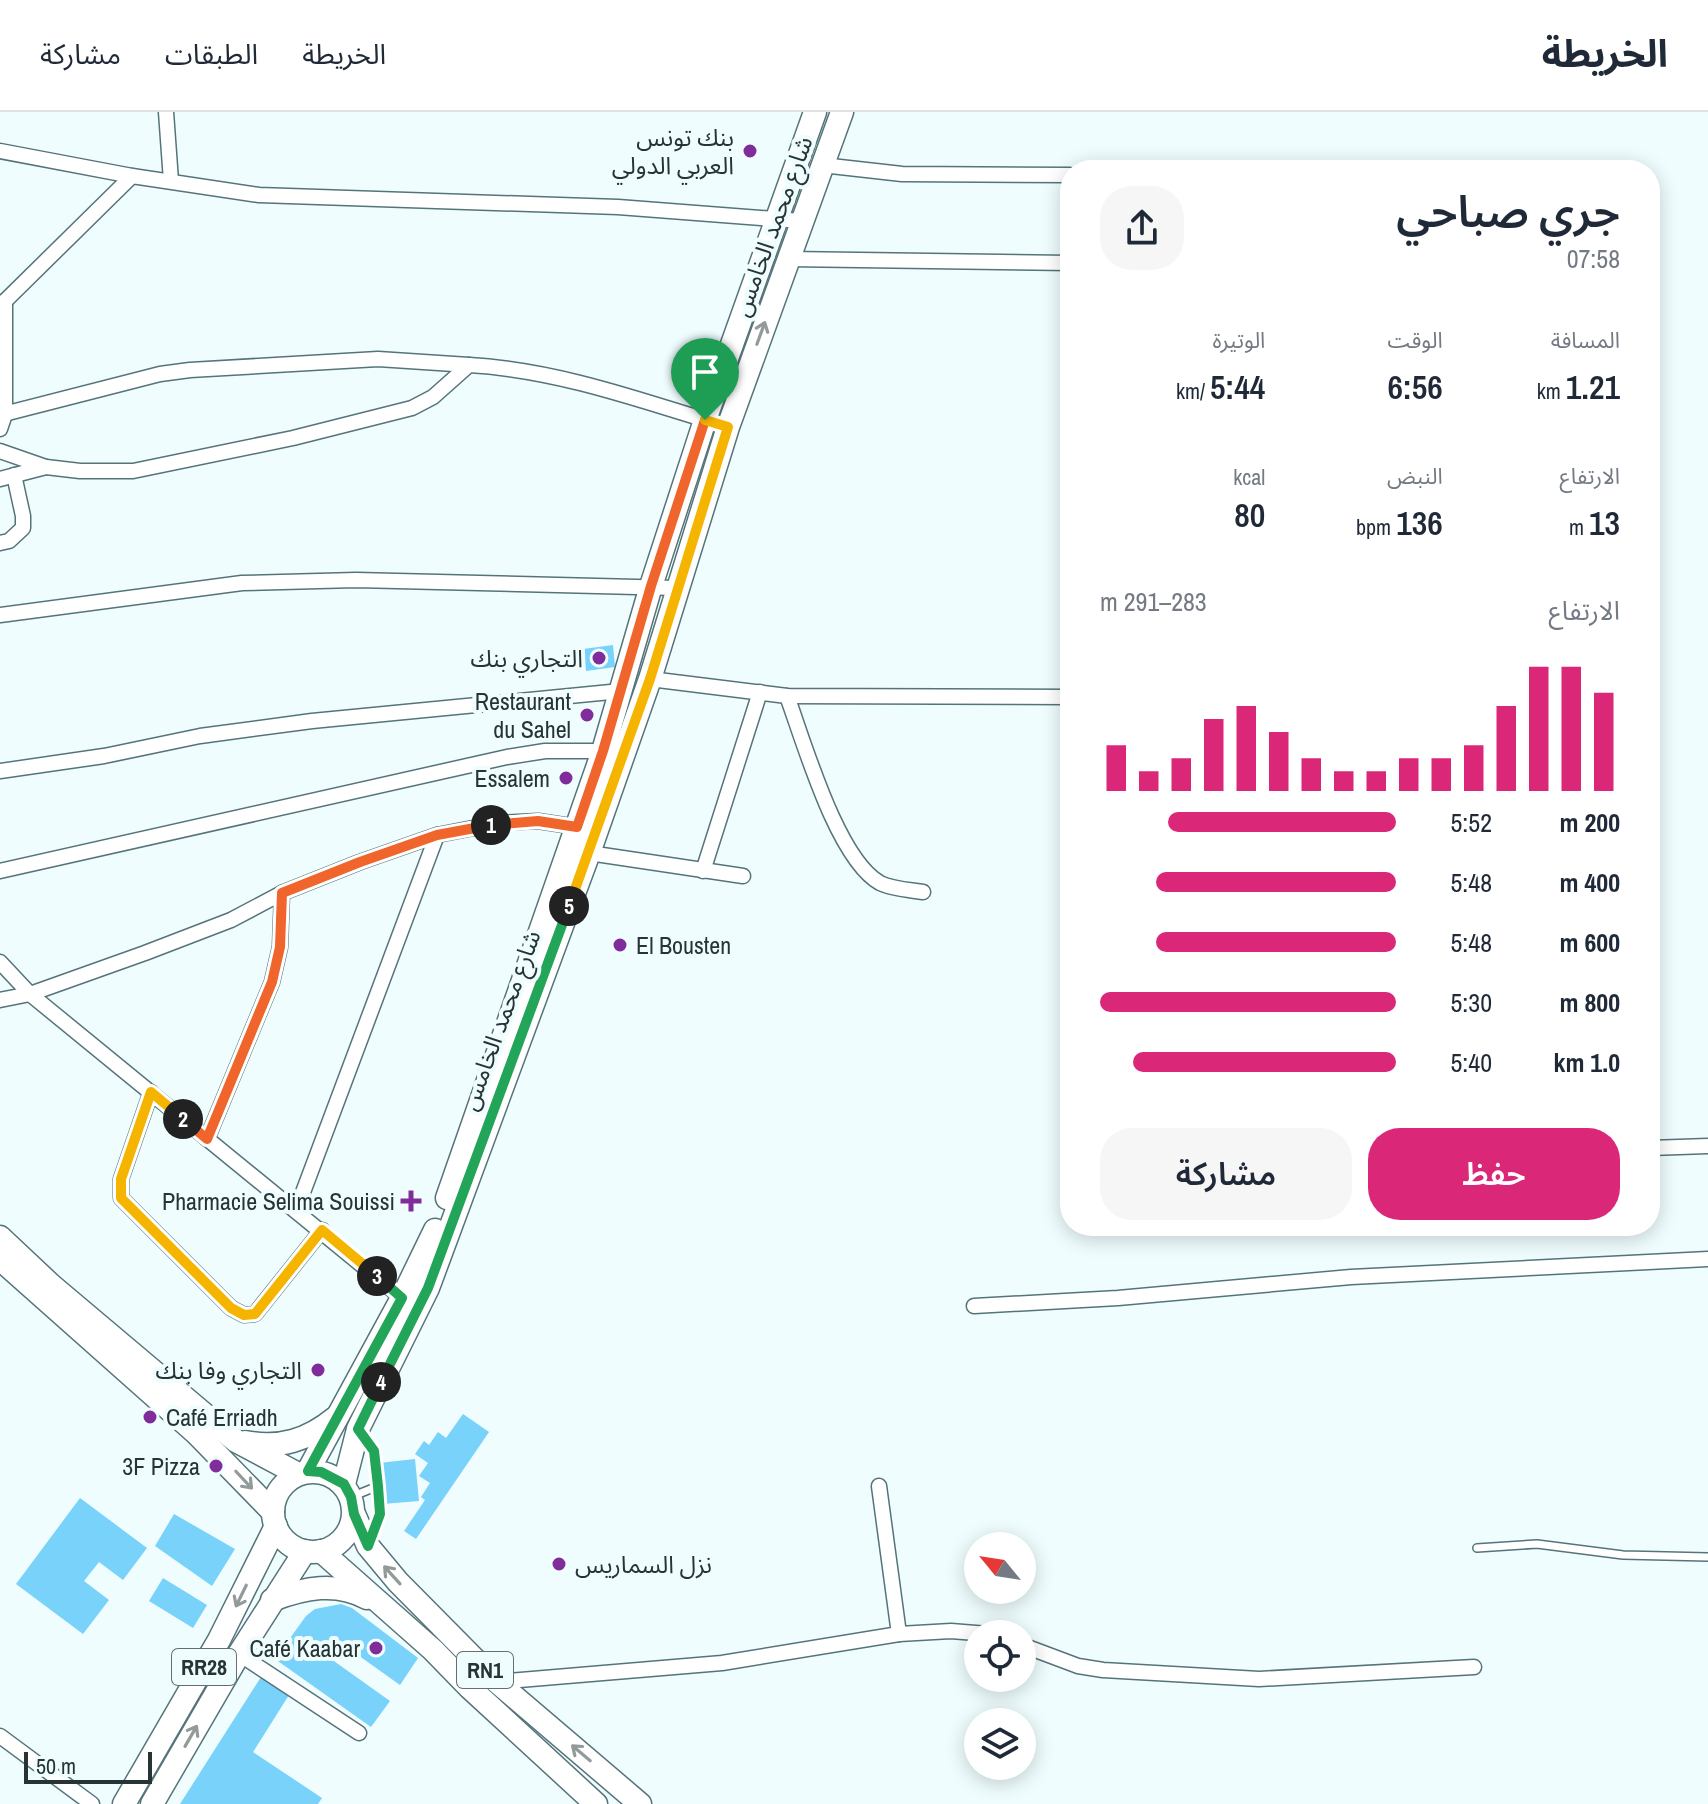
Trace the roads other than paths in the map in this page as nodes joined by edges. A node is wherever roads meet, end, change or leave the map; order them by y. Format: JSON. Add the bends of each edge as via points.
{"nodes":[{"id":1,"x":166,"y":112,"type":"edge"},
{"id":2,"x":815,"y":112,"type":"edge"},
{"id":3,"x":842,"y":112,"type":"edge"},
{"id":4,"x":0,"y":151,"type":"edge"},
{"id":5,"x":822,"y":165,"type":"junction"},
{"id":6,"x":1060,"y":175,"type":"edge"},
{"id":7,"x":132,"y":176,"type":"junction"},
{"id":8,"x":171,"y":181,"type":"junction"},
{"id":9,"x":778,"y":219,"type":"junction"},
{"id":10,"x":801,"y":221,"type":"junction"},
{"id":11,"x":788,"y":259,"type":"junction"},
{"id":12,"x":1060,"y":263,"type":"edge"},
{"id":13,"x":2,"y":304,"type":"edge"},
{"id":14,"x":469,"y":365,"type":"junction"},
{"id":15,"x":2,"y":420,"type":"edge"},
{"id":16,"x":705,"y":420,"type":"junction"},
{"id":17,"x":728,"y":427,"type":"junction"},
{"id":18,"x":0,"y":451,"type":"edge"},
{"id":19,"x":46,"y":467,"type":"junction"},
{"id":20,"x":7,"y":477,"type":"edge"},
{"id":21,"x":0,"y":543,"type":"edge"},
{"id":22,"x":651,"y":586,"type":"junction"},
{"id":23,"x":676,"y":588,"type":"junction"},
{"id":24,"x":0,"y":615,"type":"edge"},
{"id":25,"x":650,"y":679,"type":"junction"},
{"id":26,"x":621,"y":691,"type":"junction"},
{"id":27,"x":760,"y":692,"type":"junction"},
{"id":28,"x":787,"y":696,"type":"junction"},
{"id":29,"x":1060,"y":697,"type":"edge"},
{"id":30,"x":603,"y":751,"type":"junction"},
{"id":31,"x":0,"y":771,"type":"edge"},
{"id":32,"x":577,"y":827,"type":"junction"},
{"id":33,"x":437,"y":835,"type":"junction"},
{"id":34,"x":589,"y":853,"type":"junction"},
{"id":35,"x":0,"y":871,"type":"edge"},
{"id":36,"x":703,"y":871,"type":"junction"},
{"id":37,"x":743,"y":876,"type":"dead end"},
{"id":38,"x":923,"y":892,"type":"dead end"},
{"id":39,"x":282,"y":893,"type":"junction"},
{"id":40,"x":0,"y":962,"type":"edge"},
{"id":41,"x":30,"y":994,"type":"junction"},
{"id":42,"x":0,"y":1000,"type":"edge"},
{"id":43,"x":151,"y":1092,"type":"junction"},
{"id":44,"x":207,"y":1139,"type":"junction"},
{"id":45,"x":1708,"y":1146,"type":"edge"},
{"id":46,"x":1660,"y":1148,"type":"edge"},
{"id":47,"x":296,"y":1211,"type":"junction"},
{"id":48,"x":322,"y":1230,"type":"junction"},
{"id":49,"x":0,"y":1237,"type":"edge"},
{"id":50,"x":0,"y":1259,"type":"edge"},
{"id":51,"x":1708,"y":1259,"type":"edge"},
{"id":52,"x":402,"y":1298,"type":"junction"},
{"id":53,"x":974,"y":1306,"type":"dead end"},
{"id":54,"x":339,"y":1415,"type":"junction"},
{"id":55,"x":358,"y":1429,"type":"junction"},
{"id":56,"x":236,"y":1441,"type":"junction"},
{"id":57,"x":303,"y":1473,"type":"junction"},
{"id":58,"x":378,"y":1486,"type":"junction"},
{"id":59,"x":879,"y":1486,"type":"dead end"},
{"id":60,"x":350,"y":1499,"type":"junction"},
{"id":61,"x":274,"y":1519,"type":"junction"},
{"id":62,"x":368,"y":1546,"type":"junction"},
{"id":63,"x":1477,"y":1548,"type":"dead end"},
{"id":64,"x":313,"y":1551,"type":"junction"},
{"id":65,"x":1708,"y":1557,"type":"edge"},
{"id":66,"x":272,"y":1600,"type":"junction"},
{"id":67,"x":386,"y":1609,"type":"junction"},
{"id":68,"x":964,"y":1632,"type":"edge"},
{"id":69,"x":899,"y":1634,"type":"junction"},
{"id":70,"x":1036,"y":1650,"type":"edge"},
{"id":71,"x":239,"y":1654,"type":"junction"},
{"id":72,"x":1474,"y":1667,"type":"dead end"},
{"id":73,"x":497,"y":1682,"type":"junction"},
{"id":74,"x":359,"y":1733,"type":"dead end"},
{"id":75,"x":0,"y":1736,"type":"edge"},
{"id":76,"x":92,"y":1804,"type":"edge"},
{"id":77,"x":124,"y":1804,"type":"edge"},
{"id":78,"x":152,"y":1804,"type":"edge"},
{"id":79,"x":596,"y":1804,"type":"edge"},
{"id":80,"x":640,"y":1804,"type":"edge"}],
"edges":[{"from":1,"to":8,"type":"street"},
{"from":2,"to":9,"type":"main road","name":"شارع محمد الخامس"},
{"from":3,"to":5,"type":"main road","name":"شارع محمد الخامس"},
{"from":4,"to":7,"type":"street"},
{"from":5,"to":6,"type":"street","via":[[902,174]]},
{"from":5,"to":10,"type":"main road","name":"شارع محمد الخامس"},
{"from":7,"to":8,"type":"street"},
{"from":7,"to":13,"type":"street"},
{"from":8,"to":9,"type":"street","via":[[259,195],[618,207]]},
{"from":9,"to":10,"type":"street"},
{"from":9,"to":16,"type":"main road","name":"شارع محمد الخامس"},
{"from":10,"to":11,"type":"main road","name":"شارع محمد الخامس"},
{"from":11,"to":12,"type":"street"},
{"from":17,"to":11,"type":"main road","name":"شارع محمد الخامس","one_way":true},
{"from":13,"to":15,"type":"street"},
{"from":14,"to":15,"type":"street","via":[[378,359],[190,370]]},
{"from":14,"to":16,"type":"street","via":[[555,376]]},
{"from":14,"to":19,"type":"street","via":[[412,408],[293,438],[133,471]]},
{"from":16,"to":17,"type":"street"},
{"from":16,"to":22,"type":"main road","name":"شارع محمد الخامس"},
{"from":17,"to":23,"type":"main road","name":"شارع محمد الخامس"},
{"from":18,"to":19,"type":"street"},
{"from":19,"to":20,"type":"street"},
{"from":20,"to":21,"type":"street","via":[[23,528]]},
{"from":22,"to":23,"type":"street"},
{"from":22,"to":24,"type":"street","via":[[242,583]]},
{"from":22,"to":26,"type":"main road","name":"شارع محمد الخامس"},
{"from":23,"to":25,"type":"main road","name":"شارع محمد الخامس"},
{"from":25,"to":27,"type":"street"},
{"from":25,"to":34,"type":"main road","name":"شارع محمد الخامس"},
{"from":26,"to":30,"type":"main road","name":"شارع محمد الخامس"},
{"from":26,"to":31,"type":"street","via":[[200,736]]},
{"from":27,"to":28,"type":"street"},
{"from":27,"to":36,"type":"street"},
{"from":28,"to":29,"type":"street"},
{"from":28,"to":38,"type":"street","via":[[835,823],[856,860],[882,884]]},
{"from":30,"to":32,"type":"main road","name":"شارع محمد الخامس"},
{"from":30,"to":35,"type":"street","via":[[545,751],[452,768]]},
{"from":32,"to":33,"type":"street","via":[[499,823]]},
{"from":32,"to":52,"type":"main road","name":"شارع محمد الخامس","via":[[430,1244]]},
{"from":33,"to":39,"type":"street"},
{"from":33,"to":47,"type":"street"},
{"from":34,"to":36,"type":"street"},
{"from":34,"to":55,"type":"main road","name":"شارع محمد الخامس","via":[[428,1288]]},
{"from":36,"to":37,"type":"street"},
{"from":39,"to":41,"type":"street","via":[[231,920]]},
{"from":39,"to":44,"type":"street","via":[[280,947],[272,982]]},
{"from":40,"to":41,"type":"street"},
{"from":41,"to":42,"type":"street"},
{"from":41,"to":43,"type":"street"},
{"from":43,"to":44,"type":"street"},
{"from":43,"to":48,"type":"street","via":[[121,1179],[121,1198],[231,1308],[255,1314]]},
{"from":44,"to":47,"type":"street"},
{"from":45,"to":46,"type":"street"},
{"from":47,"to":48,"type":"street"},
{"from":48,"to":52,"type":"street"},
{"from":49,"to":56,"type":"main road"},
{"from":50,"to":61,"type":"main road","number":"RN1","one_way":true,"via":[[197,1434]]},
{"from":51,"to":53,"type":"street","via":[[1351,1277]]},
{"from":52,"to":54,"type":"main road","name":"شارع محمد الخامس"},
{"from":54,"to":56,"type":"main road","via":[[291,1443],[263,1446]]},
{"from":54,"to":57,"type":"main road","name":"شارع محمد الخامس"},
{"from":55,"to":58,"type":"lane","via":[[374,1451]]},
{"from":55,"to":60,"type":"main road","name":"شارع محمد الخامس"},
{"from":56,"to":57,"type":"main road"},
{"from":57,"to":60,"type":"main road","via":[[321,1472]]},
{"from":57,"to":61,"type":"main road","via":[[280,1489]]},
{"from":58,"to":60,"type":"lane"},
{"from":58,"to":62,"type":"lane","via":[[380,1514]]},
{"from":59,"to":69,"type":"street"},
{"from":60,"to":62,"type":"main road","number":"RN1"},
{"from":60,"to":64,"type":"main road","via":[[344,1538],[333,1547]]},
{"from":61,"to":64,"type":"main road","number":"RN1","via":[[282,1538]]},
{"from":61,"to":77,"type":"main road","number":"RR28","one_way":true,"via":[[219,1640]]},
{"from":73,"to":62,"type":"main road","number":"RN1","one_way":true},
{"from":63,"to":65,"type":"lane","via":[[1537,1544],[1623,1555]]},
{"from":64,"to":66,"type":"main road","number":"RR28"},
{"from":64,"to":67,"type":"main road","number":"RN1"},
{"from":66,"to":67,"type":"main road","via":[[300,1589],[331,1587],[360,1594]]},
{"from":66,"to":71,"type":"main road","number":"RR28"},
{"from":67,"to":79,"type":"main road","number":"RN1"},
{"from":68,"to":69,"type":"street"},
{"from":69,"to":73,"type":"street","via":[[722,1663]]},
{"from":70,"to":72,"type":"street","via":[[1103,1670],[1259,1679]]},
{"from":71,"to":74,"type":"street"},
{"from":78,"to":71,"type":"main road","number":"RR28","one_way":true},
{"from":80,"to":73,"type":"main road","number":"RN1","one_way":true},
{"from":75,"to":76,"type":"street"}]}
